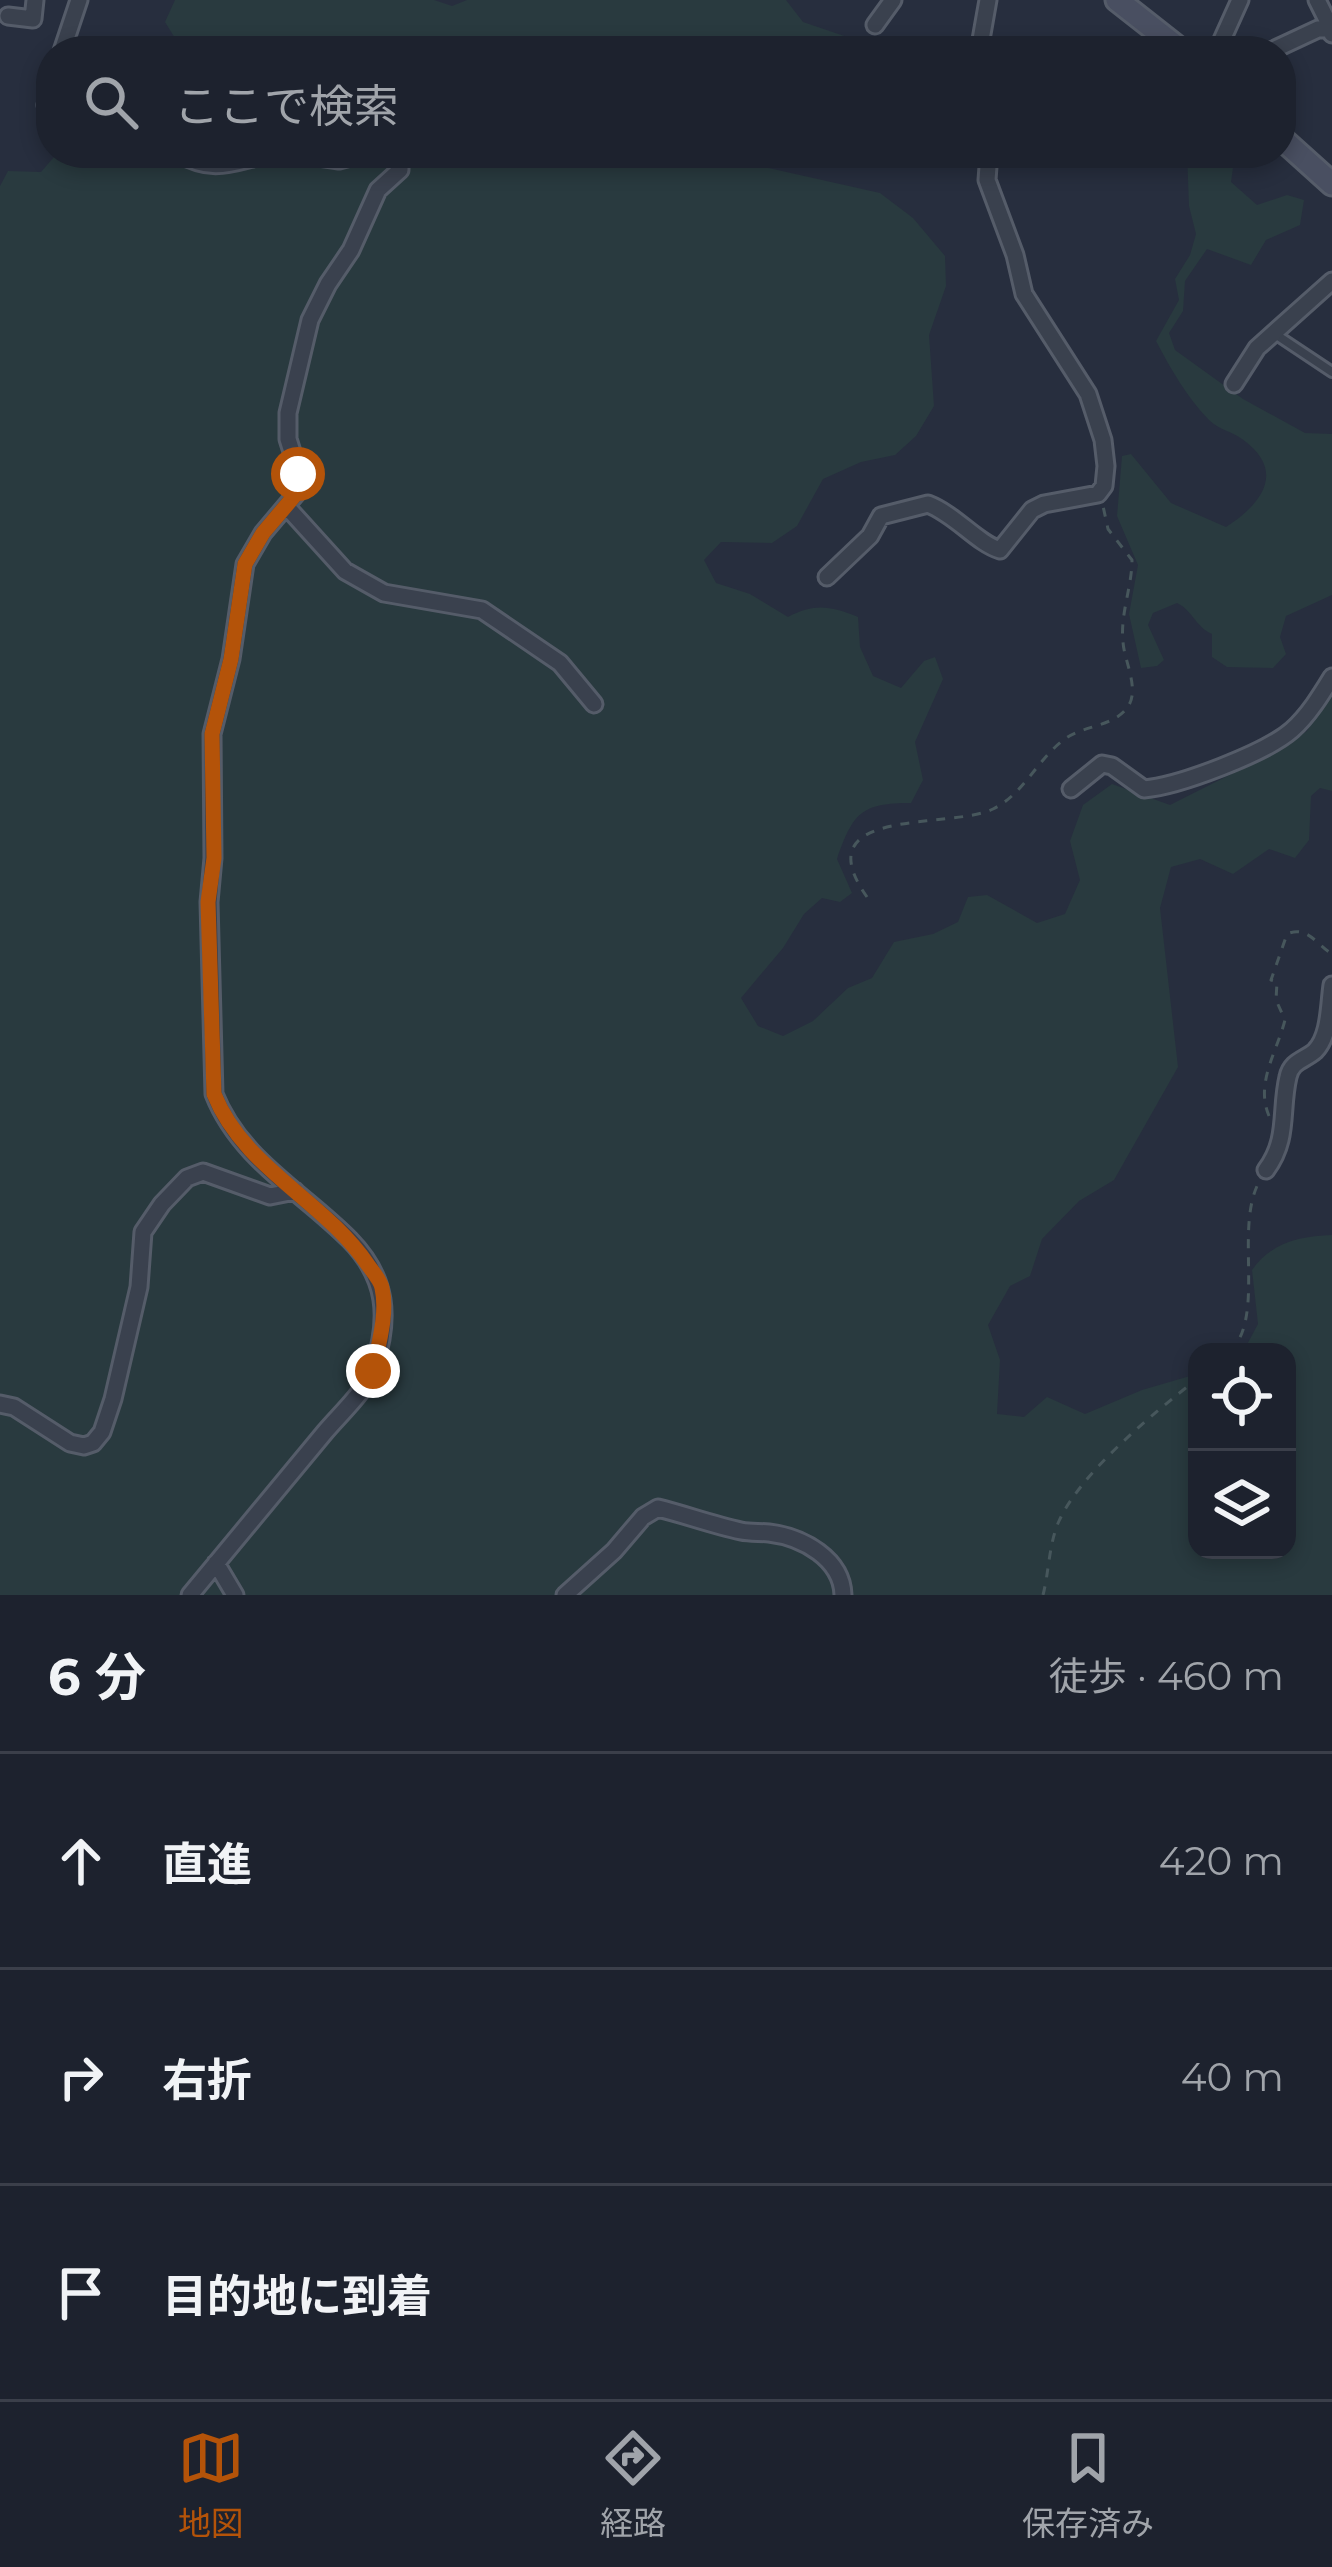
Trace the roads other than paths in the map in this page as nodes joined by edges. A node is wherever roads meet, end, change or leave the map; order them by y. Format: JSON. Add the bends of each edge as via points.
{"nodes":[{"id":1,"x":35,"y":0,"type":"edge"},
{"id":2,"x":79,"y":0,"type":"edge"},
{"id":3,"x":893,"y":0,"type":"edge"},
{"id":4,"x":988,"y":0,"type":"edge"},
{"id":5,"x":1117,"y":0,"type":"edge"},
{"id":6,"x":1240,"y":0,"type":"edge"},
{"id":7,"x":1317,"y":0,"type":"edge"},
{"id":8,"x":8,"y":16,"type":"dead end"},
{"id":9,"x":875,"y":25,"type":"dead end"},
{"id":10,"x":1331,"y":31,"type":"edge"},
{"id":11,"x":67,"y":36,"type":"edge"},
{"id":12,"x":982,"y":36,"type":"edge"},
{"id":13,"x":1163,"y":36,"type":"edge"},
{"id":14,"x":1224,"y":36,"type":"edge"},
{"id":15,"x":1296,"y":39,"type":"edge"},
{"id":16,"x":1296,"y":152,"type":"edge"},
{"id":17,"x":400,"y":168,"type":"edge"},
{"id":18,"x":988,"y":168,"type":"edge"},
{"id":19,"x":1332,"y":184,"type":"edge"},
{"id":20,"x":1332,"y":281,"type":"edge"},
{"id":21,"x":1274,"y":333,"type":"junction"},
{"id":22,"x":1332,"y":372,"type":"edge"},
{"id":23,"x":1234,"y":384,"type":"dead end"},
{"id":24,"x":286,"y":508,"type":"junction"},
{"id":25,"x":827,"y":577,"type":"dead end"},
{"id":26,"x":1332,"y":677,"type":"edge"},
{"id":27,"x":594,"y":704,"type":"dead end"},
{"id":28,"x":1071,"y":789,"type":"dead end"},
{"id":29,"x":1332,"y":985,"type":"edge"},
{"id":30,"x":1266,"y":1170,"type":"road end"},
{"id":31,"x":295,"y":1191,"type":"junction"},
{"id":32,"x":0,"y":1404,"type":"edge"},
{"id":33,"x":216,"y":1563,"type":"junction"},
{"id":34,"x":190,"y":1595,"type":"edge"},
{"id":35,"x":236,"y":1595,"type":"edge"},
{"id":36,"x":565,"y":1595,"type":"edge"},
{"id":37,"x":843,"y":1595,"type":"edge"}],
"edges":[{"from":1,"to":8,"type":"street","via":[[33,19]]},
{"from":2,"to":11,"type":"street"},
{"from":3,"to":9,"type":"street"},
{"from":4,"to":12,"type":"street"},
{"from":5,"to":13,"type":"main road"},
{"from":6,"to":14,"type":"street"},
{"from":7,"to":10,"type":"street"},
{"from":10,"to":15,"type":"street"},
{"from":16,"to":19,"type":"main road"},
{"from":17,"to":24,"type":"street","via":[[372,201],[310,320],[288,413],[298,474]]},
{"from":18,"to":25,"type":"street","via":[[1024,294],[1088,394],[1103,440],[1104,486],[1032,511],[1000,550],[928,504],[881,516]]},
{"from":20,"to":21,"type":"street"},
{"from":21,"to":22,"type":"lane"},
{"from":21,"to":23,"type":"street"},
{"from":24,"to":27,"type":"street","via":[[345,571],[385,593],[482,610],[560,663]]},
{"from":24,"to":31,"type":"street","via":[[245,564],[212,734],[208,902],[214,1094],[249,1152]]},
{"from":26,"to":28,"type":"street","via":[[1286,735],[1230,762],[1144,789],[1102,764]]},
{"from":29,"to":30,"type":"street","via":[[1319,1047],[1287,1078],[1284,1132]]},
{"from":31,"to":32,"type":"street","via":[[270,1196],[203,1172],[162,1204],[143,1232],[140,1288],[118,1381],[93,1443],[70,1442]]},
{"from":31,"to":33,"type":"street","via":[[353,1243],[382,1286],[373,1371]]},
{"from":33,"to":34,"type":"street"},
{"from":33,"to":35,"type":"street"},
{"from":36,"to":37,"type":"street","via":[[658,1508],[811,1547],[843,1580]]}]}
